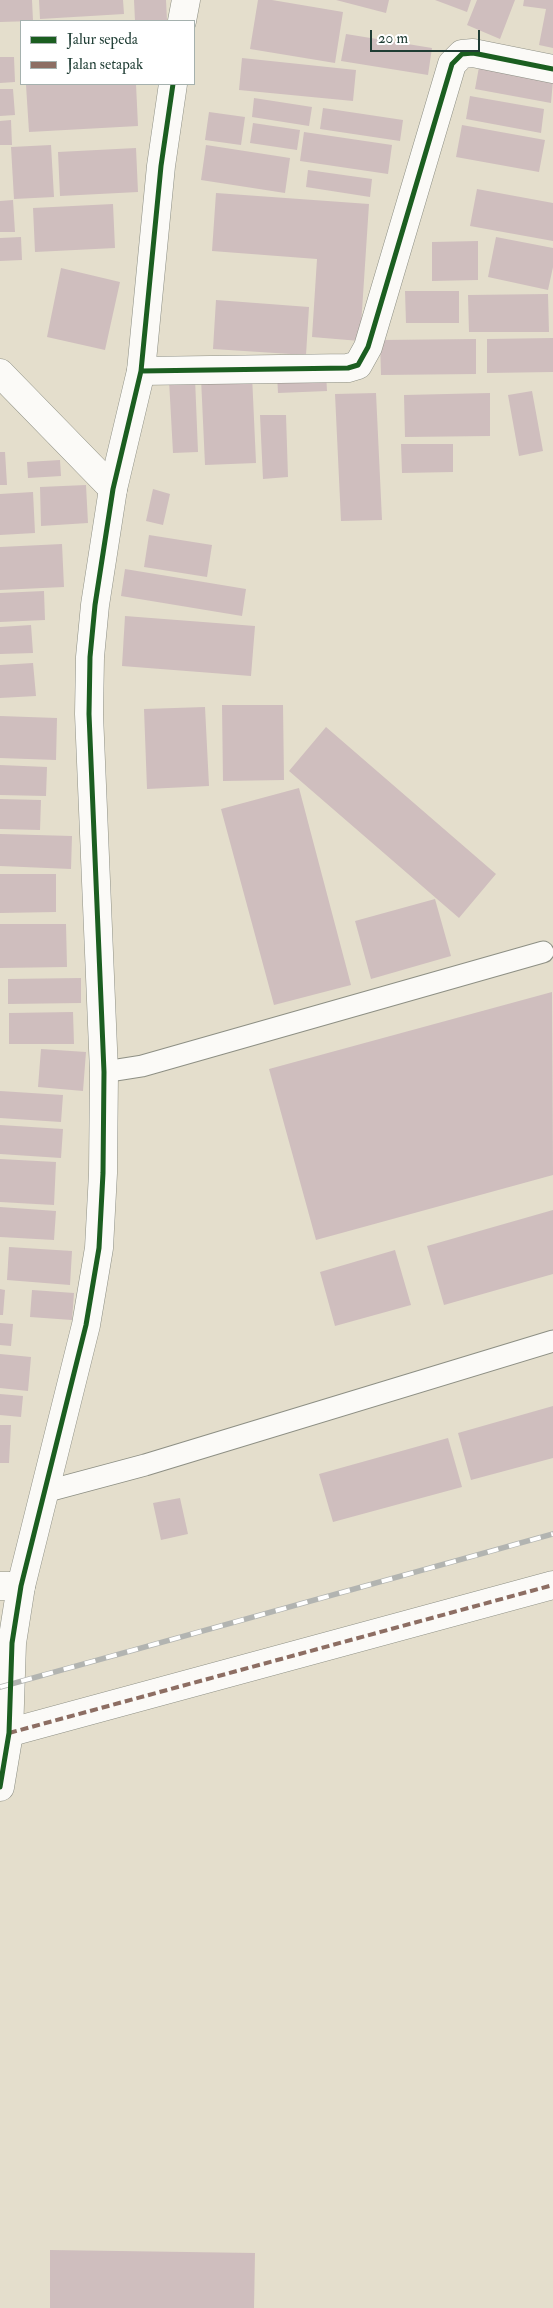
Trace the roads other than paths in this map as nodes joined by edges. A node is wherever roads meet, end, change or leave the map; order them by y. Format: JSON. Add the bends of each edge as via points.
{"nodes":[{"id":1,"x":186,"y":0,"type":"edge"},
{"id":2,"x":182,"y":20,"type":"edge"},
{"id":3,"x":553,"y":69,"type":"edge"},
{"id":4,"x":173,"y":85,"type":"edge"},
{"id":5,"x":141,"y":371,"type":"junction"},
{"id":6,"x":0,"y":373,"type":"edge"},
{"id":7,"x":113,"y":489,"type":"junction"},
{"id":8,"x":543,"y":952,"type":"dead end"},
{"id":9,"x":104,"y":1072,"type":"junction"},
{"id":10,"x":553,"y":1341,"type":"edge"},
{"id":11,"x":44,"y":1492,"type":"junction"},
{"id":12,"x":553,"y":1585,"type":"edge"},
{"id":13,"x":10,"y":1586,"type":"edge"},
{"id":14,"x":4,"y":1734,"type":"edge"},
{"id":15,"x":0,"y":1787,"type":"edge"}],
"edges":[{"from":1,"to":2,"type":"street"},
{"from":3,"to":5,"type":"street","via":[[473,53],[462,54],[452,64],[368,347],[358,365],[348,368]]},
{"from":4,"to":5,"type":"street"},
{"from":5,"to":7,"type":"street"},
{"from":6,"to":7,"type":"street"},
{"from":7,"to":9,"type":"street","via":[[95,605],[89,714]]},
{"from":8,"to":9,"type":"lane","via":[[142,1066]]},
{"from":9,"to":11,"type":"street","via":[[99,1248],[86,1325]]},
{"from":10,"to":11,"type":"lane","via":[[145,1465]]},
{"from":11,"to":13,"type":"street"},
{"from":12,"to":14,"type":"street"},
{"from":13,"to":14,"type":"street","via":[[12,1643]]},
{"from":14,"to":15,"type":"street"}]}
